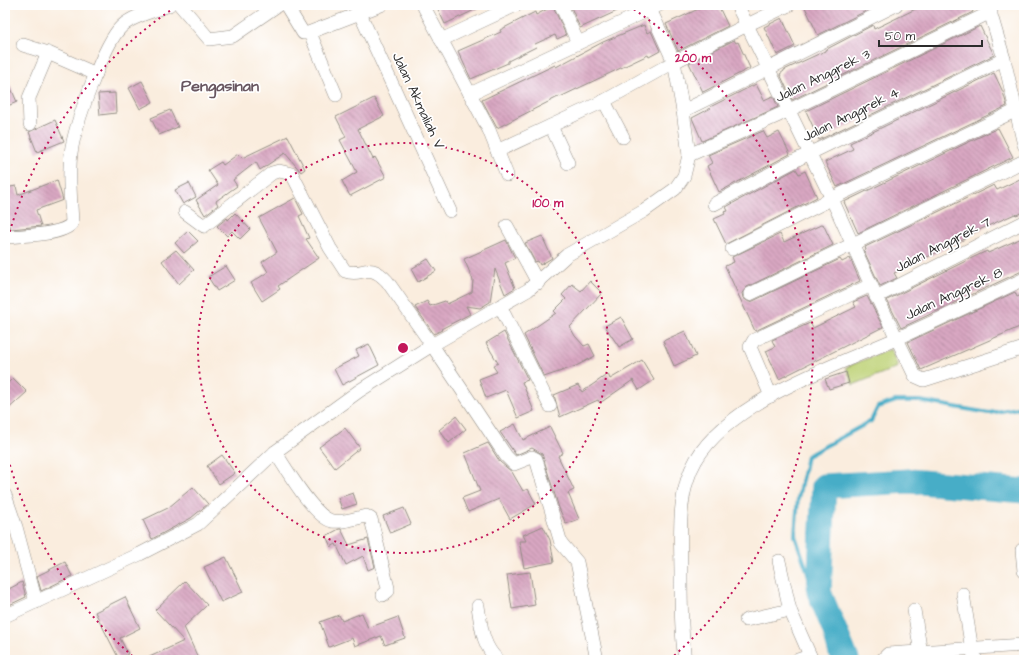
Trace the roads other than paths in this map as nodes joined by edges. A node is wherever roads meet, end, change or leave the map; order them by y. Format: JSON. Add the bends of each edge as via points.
{"nodes":[{"id":1,"x":169,"y":5,"type":"edge"},
{"id":2,"x":180,"y":5,"type":"edge"},
{"id":3,"x":278,"y":5,"type":"edge"},
{"id":4,"x":286,"y":5,"type":"edge"},
{"id":5,"x":382,"y":5,"type":"edge"},
{"id":6,"x":423,"y":5,"type":"edge"},
{"id":7,"x":516,"y":5,"type":"edge"},
{"id":8,"x":561,"y":5,"type":"edge"},
{"id":9,"x":737,"y":5,"type":"edge"},
{"id":10,"x":789,"y":5,"type":"edge"},
{"id":11,"x":896,"y":5,"type":"edge"},
{"id":12,"x":654,"y":7,"type":"edge"},
{"id":13,"x":990,"y":9,"type":"edge"},
{"id":14,"x":358,"y":10,"type":"edge"},
{"id":15,"x":747,"y":25,"type":"junction"},
{"id":16,"x":310,"y":33,"type":"junction"},
{"id":17,"x":441,"y":40,"type":"junction"},
{"id":18,"x":578,"y":43,"type":"junction"},
{"id":19,"x":23,"y":45,"type":"dead end"},
{"id":20,"x":48,"y":54,"type":"junction"},
{"id":21,"x":1004,"y":59,"type":"junction"},
{"id":22,"x":674,"y":62,"type":"junction"},
{"id":23,"x":769,"y":67,"type":"junction"},
{"id":24,"x":96,"y":74,"type":"junction"},
{"id":25,"x":470,"y":94,"type":"junction"},
{"id":26,"x":336,"y":95,"type":"dead end"},
{"id":27,"x":604,"y":101,"type":"junction"},
{"id":28,"x":788,"y":110,"type":"junction"},
{"id":29,"x":683,"y":111,"type":"junction"},
{"id":30,"x":1015,"y":111,"type":"junction"},
{"id":31,"x":30,"y":124,"type":"dead end"},
{"id":32,"x":551,"y":126,"type":"junction"},
{"id":33,"x":622,"y":137,"type":"dead end"},
{"id":34,"x":1024,"y":146,"type":"edge"},
{"id":35,"x":497,"y":150,"type":"junction"},
{"id":36,"x":810,"y":153,"type":"junction"},
{"id":37,"x":689,"y":155,"type":"junction"},
{"id":38,"x":1024,"y":161,"type":"edge"},
{"id":39,"x":568,"y":163,"type":"dead end"},
{"id":40,"x":507,"y":175,"type":"dead end"},
{"id":41,"x":832,"y":199,"type":"junction"},
{"id":42,"x":714,"y":204,"type":"dead end"},
{"id":43,"x":450,"y":211,"type":"dead end"},
{"id":44,"x":185,"y":212,"type":"dead end"},
{"id":45,"x":1024,"y":222,"type":"edge"},
{"id":46,"x":507,"y":226,"type":"dead end"},
{"id":47,"x":5,"y":237,"type":"edge"},
{"id":48,"x":853,"y":244,"type":"junction"},
{"id":49,"x":732,"y":249,"type":"dead end"},
{"id":50,"x":1024,"y":279,"type":"edge"},
{"id":51,"x":538,"y":283,"type":"junction"},
{"id":52,"x":873,"y":291,"type":"junction"},
{"id":53,"x":750,"y":294,"type":"dead end"},
{"id":54,"x":500,"y":306,"type":"junction"},
{"id":55,"x":897,"y":339,"type":"junction"},
{"id":56,"x":432,"y":345,"type":"junction"},
{"id":57,"x":1024,"y":348,"type":"edge"},
{"id":58,"x":771,"y":396,"type":"junction"},
{"id":59,"x":550,"y":406,"type":"dead end"},
{"id":60,"x":275,"y":452,"type":"junction"},
{"id":61,"x":5,"y":495,"type":"edge"},
{"id":62,"x":1022,"y":550,"type":"dead end"},
{"id":63,"x":779,"y":561,"type":"dead end"},
{"id":64,"x":1024,"y":571,"type":"edge"},
{"id":65,"x":963,"y":594,"type":"dead end"},
{"id":66,"x":383,"y":596,"type":"dead end"},
{"id":67,"x":36,"y":602,"type":"junction"},
{"id":68,"x":478,"y":606,"type":"dead end"},
{"id":69,"x":790,"y":610,"type":"junction"},
{"id":70,"x":914,"y":610,"type":"dead end"},
{"id":71,"x":5,"y":616,"type":"edge"},
{"id":72,"x":746,"y":620,"type":"dead end"},
{"id":73,"x":1024,"y":646,"type":"edge"},
{"id":74,"x":974,"y":655,"type":"edge"},
{"id":75,"x":921,"y":657,"type":"edge"},
{"id":76,"x":807,"y":659,"type":"edge"},
{"id":77,"x":498,"y":660,"type":"edge"},
{"id":78,"x":596,"y":660,"type":"edge"},
{"id":79,"x":682,"y":660,"type":"edge"},
{"id":80,"x":882,"y":660,"type":"edge"}],
"edges":[{"from":1,"to":24,"type":"street","via":[[123,25],[116,32]]},
{"from":2,"to":3,"type":"street","via":[[209,39],[233,36]]},
{"from":4,"to":16,"type":"street","via":[[298,29],[302,33]]},
{"from":5,"to":14,"type":"street"},
{"from":6,"to":17,"type":"street"},
{"from":7,"to":17,"type":"street"},
{"from":8,"to":18,"type":"street"},
{"from":9,"to":15,"type":"street"},
{"from":10,"to":15,"type":"street"},
{"from":11,"to":23,"type":"street"},
{"from":12,"to":18,"type":"street"},
{"from":12,"to":22,"type":"street"},
{"from":13,"to":21,"type":"street"},
{"from":13,"to":28,"type":"street","name":"Jalan Anggrek 3"},
{"from":14,"to":16,"type":"street"},
{"from":14,"to":43,"type":"street","name":"Jalan Akmaliah V"},
{"from":15,"to":22,"type":"street"},
{"from":15,"to":23,"type":"street"},
{"from":16,"to":26,"type":"street"},
{"from":17,"to":25,"type":"street"},
{"from":18,"to":25,"type":"street"},
{"from":19,"to":20,"type":"street"},
{"from":20,"to":24,"type":"street"},
{"from":20,"to":31,"type":"street","via":[[29,98]]},
{"from":21,"to":30,"type":"street"},
{"from":21,"to":36,"type":"street","name":"Jalan Anggrek 4"},
{"from":22,"to":27,"type":"street"},
{"from":22,"to":29,"type":"street"},
{"from":23,"to":28,"type":"street"},
{"from":23,"to":29,"type":"street"},
{"from":24,"to":47,"type":"street","via":[[71,152],[70,227]]},
{"from":25,"to":35,"type":"street"},
{"from":27,"to":32,"type":"street"},
{"from":27,"to":33,"type":"street"},
{"from":28,"to":36,"type":"street"},
{"from":28,"to":37,"type":"street","name":"Jalan Anggrek 3"},
{"from":29,"to":37,"type":"street"},
{"from":30,"to":34,"type":"street"},
{"from":30,"to":41,"type":"street"},
{"from":32,"to":35,"type":"street"},
{"from":32,"to":39,"type":"street"},
{"from":35,"to":40,"type":"street"},
{"from":36,"to":41,"type":"street"},
{"from":36,"to":42,"type":"street","name":"Jalan Anggrek 4"},
{"from":37,"to":51,"type":"street","via":[[684,176],[675,189],[644,211],[568,255]]},
{"from":38,"to":48,"type":"street"},
{"from":41,"to":48,"type":"street"},
{"from":41,"to":49,"type":"street"},
{"from":44,"to":56,"type":"street","via":[[204,226],[272,173],[279,171],[292,174],[330,248],[345,271],[378,272]]},
{"from":45,"to":52,"type":"street","name":"Jalan Anggrek 7"},
{"from":46,"to":51,"type":"street"},
{"from":48,"to":52,"type":"street"},
{"from":48,"to":53,"type":"street"},
{"from":50,"to":55,"type":"street","name":"Jalan Anggrek 8"},
{"from":51,"to":54,"type":"street"},
{"from":52,"to":55,"type":"street"},
{"from":52,"to":58,"type":"street","name":"Jalan Anggrek 7","via":[[754,340],[750,347]]},
{"from":54,"to":56,"type":"street"},
{"from":54,"to":59,"type":"street"},
{"from":55,"to":57,"type":"street","via":[[915,376],[924,380]]},
{"from":55,"to":58,"type":"street","name":"Jalan Anggrek 8","via":[[821,371]]},
{"from":56,"to":60,"type":"street","via":[[359,390]]},
{"from":56,"to":78,"type":"street","via":[[512,463],[517,464],[532,457],[536,459],[561,543],[577,562]]},
{"from":58,"to":79,"type":"street","name":"Jalan Anggrek 8","via":[[730,423],[703,450],[690,472],[680,522]]},
{"from":60,"to":66,"type":"street","via":[[312,506],[326,518],[340,521],[366,516],[371,519],[388,588]]},
{"from":60,"to":67,"type":"street","via":[[198,524]]},
{"from":61,"to":67,"type":"street"},
{"from":62,"to":64,"type":"street"},
{"from":63,"to":69,"type":"street"},
{"from":65,"to":74,"type":"street"},
{"from":67,"to":71,"type":"street"},
{"from":68,"to":77,"type":"street","via":[[484,640]]},
{"from":69,"to":72,"type":"street"},
{"from":69,"to":76,"type":"street"},
{"from":70,"to":75,"type":"street"},
{"from":73,"to":74,"type":"street"},
{"from":74,"to":75,"type":"street"},
{"from":75,"to":80,"type":"street","via":[[888,654]]}]}
